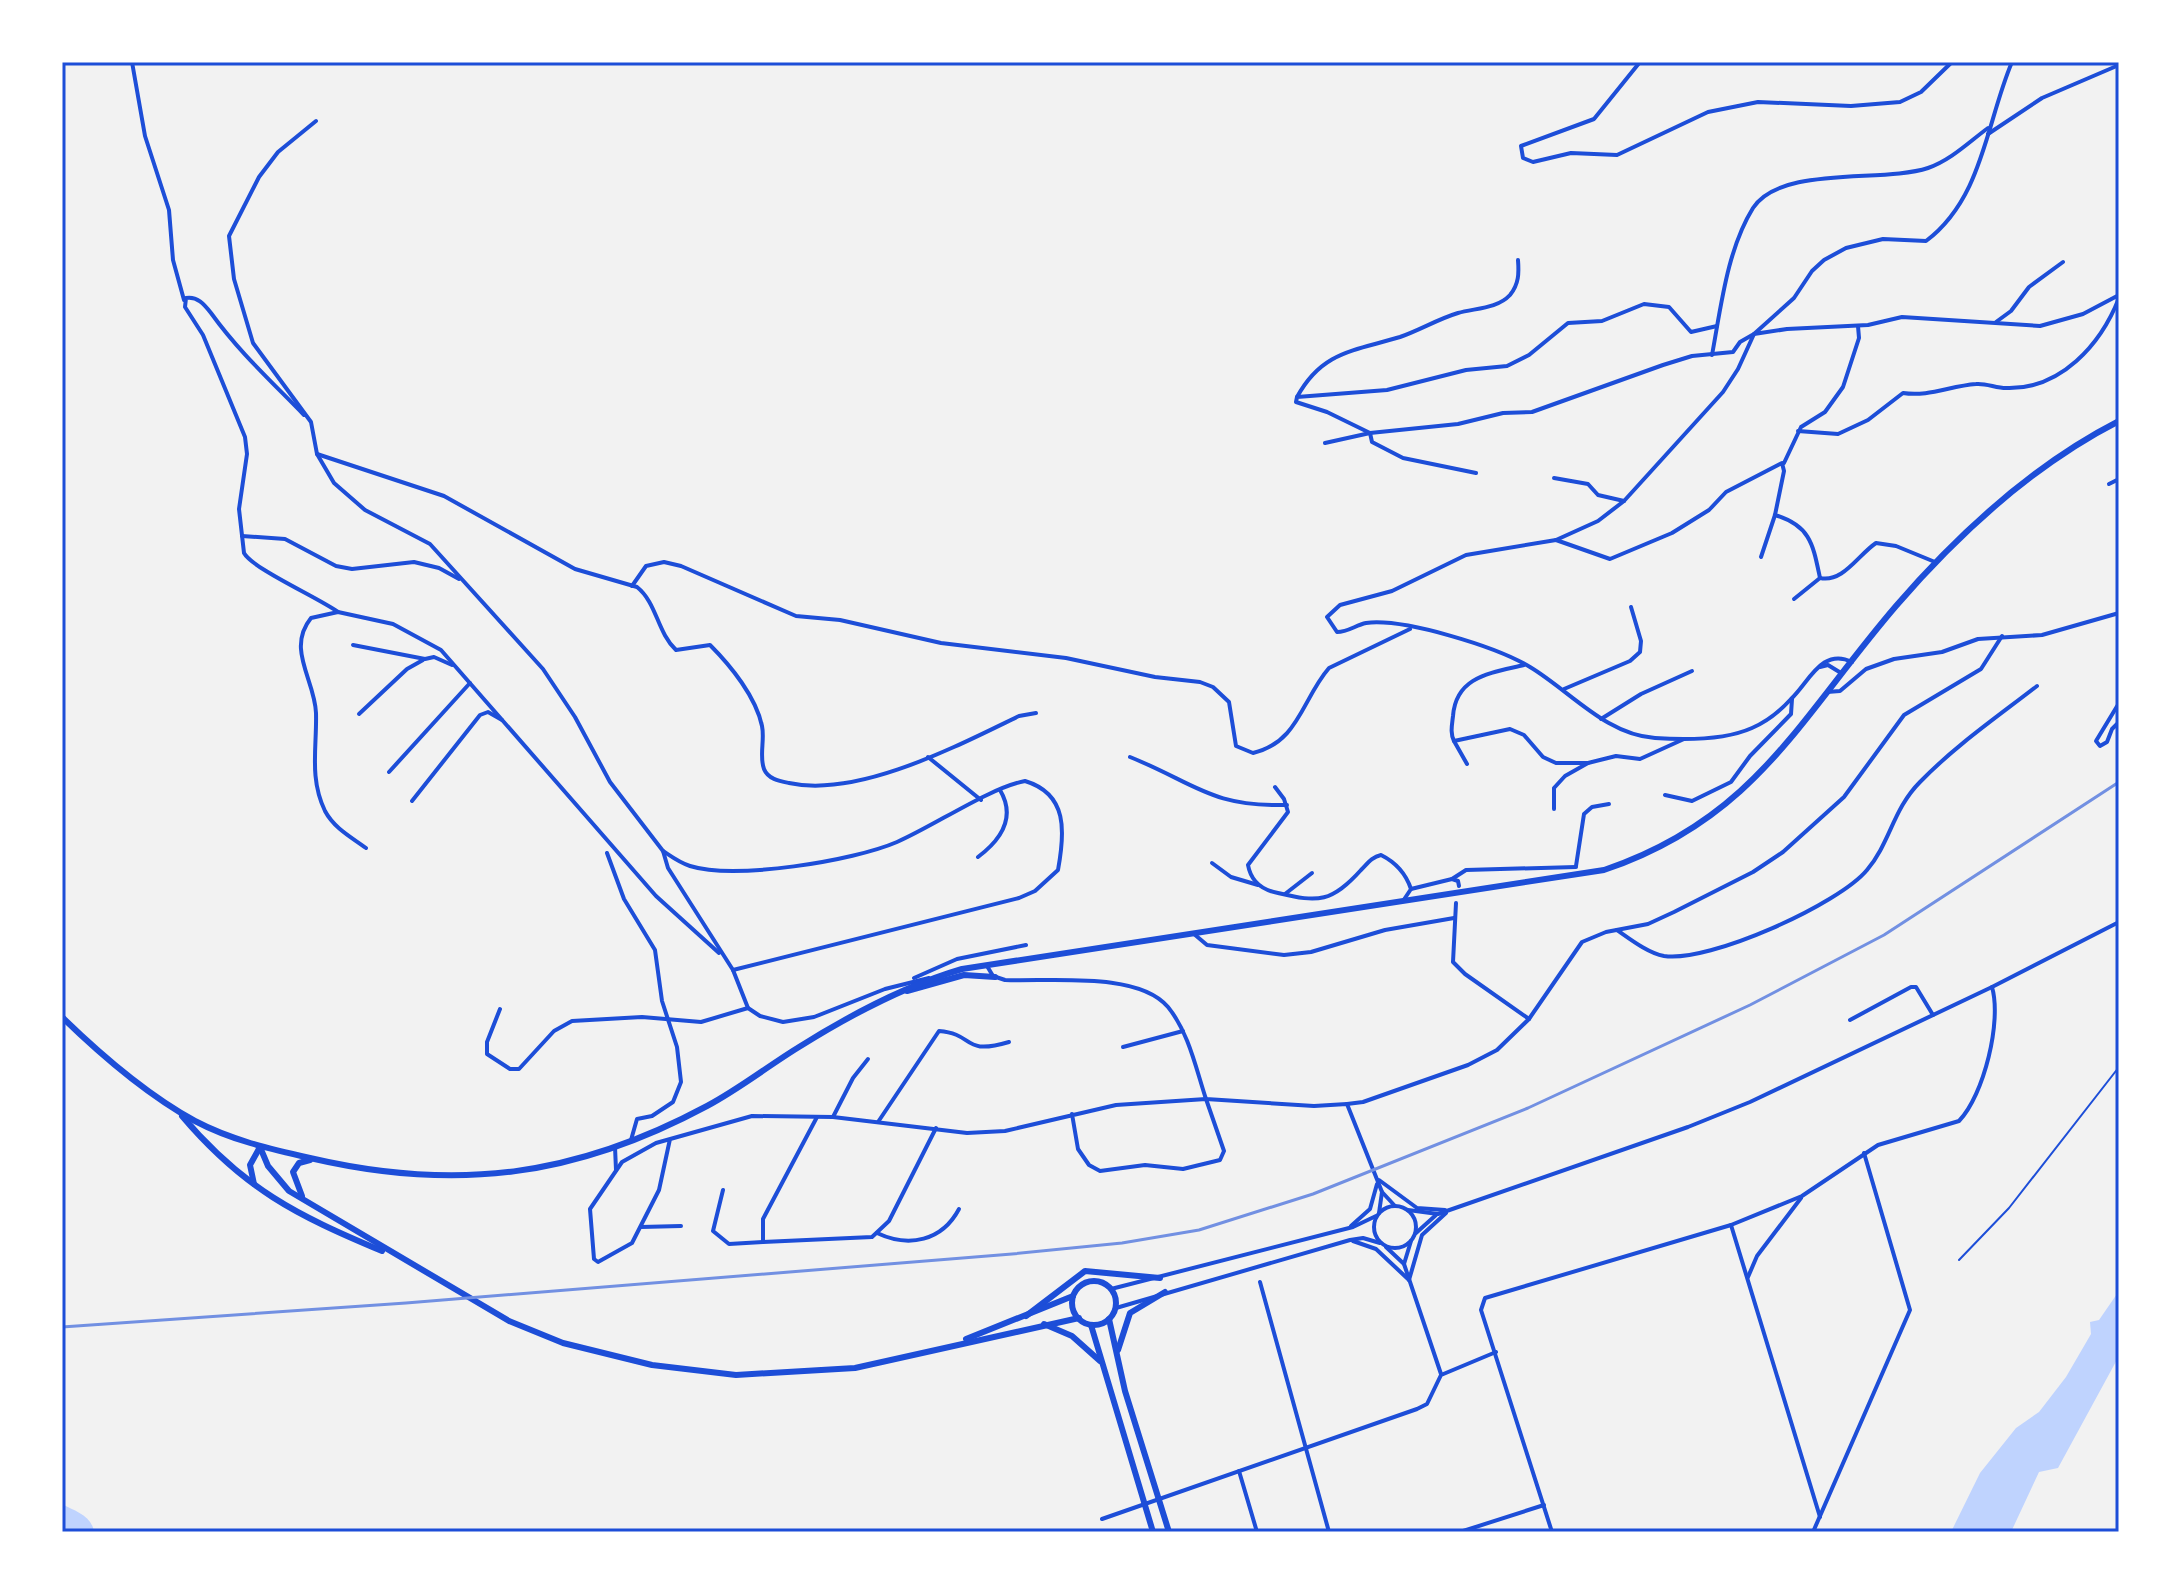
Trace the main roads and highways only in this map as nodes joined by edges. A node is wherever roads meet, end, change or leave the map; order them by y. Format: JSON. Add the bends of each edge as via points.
{"nodes":[{"id":1,"x":2119,"y":421,"type":"edge"},
{"id":2,"x":995,"y":977,"type":"road end"},
{"id":3,"x":904,"y":991,"type":"junction"},
{"id":4,"x":62,"y":1017,"type":"edge"},
{"id":5,"x":177,"y":1110,"type":"junction"},
{"id":6,"x":260,"y":1147,"type":"junction"},
{"id":7,"x":315,"y":1159,"type":"junction"},
{"id":8,"x":257,"y":1189,"type":"junction"},
{"id":9,"x":306,"y":1202,"type":"junction"},
{"id":10,"x":395,"y":1256,"type":"junction"},
{"id":11,"x":1160,"y":1278,"type":"road end"},
{"id":12,"x":1165,"y":1292,"type":"road end"},
{"id":13,"x":1073,"y":1296,"type":"junction"},
{"id":14,"x":1026,"y":1316,"type":"junction"},
{"id":15,"x":1079,"y":1318,"type":"junction"},
{"id":16,"x":1109,"y":1319,"type":"junction"},
{"id":17,"x":1044,"y":1324,"type":"junction"},
{"id":18,"x":1091,"y":1325,"type":"junction"},
{"id":19,"x":944,"y":1348,"type":"junction"},
{"id":20,"x":1117,"y":1353,"type":"junction"},
{"id":21,"x":1102,"y":1363,"type":"junction"},
{"id":22,"x":1153,"y":1532,"type":"edge"},
{"id":23,"x":1169,"y":1532,"type":"edge"}],
"edges":[{"from":1,"to":3,"type":"main road","via":[[2013,491],[1935,562],[1774,759],[1721,810],[1656,850],[1575,876],[986,963]]},
{"from":2,"to":3,"type":"main road","via":[[964,975]]},
{"from":3,"to":7,"type":"main road","via":[[838,1024],[706,1106],[563,1164],[479,1177],[382,1173]]},
{"from":4,"to":5,"type":"main road"},
{"from":5,"to":6,"type":"main road"},
{"from":5,"to":8,"type":"main road"},
{"from":6,"to":7,"type":"main road"},
{"from":6,"to":8,"type":"main road","via":[[249,1170]]},
{"from":6,"to":9,"type":"main road","via":[[279,1180]]},
{"from":7,"to":9,"type":"main road","via":[[299,1163],[293,1172]]},
{"from":8,"to":10,"type":"main road","via":[[307,1219]]},
{"from":9,"to":10,"type":"main road"},
{"from":10,"to":19,"type":"main road","via":[[529,1330],[652,1365],[776,1375],[855,1368]]},
{"from":11,"to":14,"type":"main road","via":[[1085,1271]]},
{"from":12,"to":20,"type":"main road","via":[[1130,1313]]},
{"from":13,"to":14,"type":"main road"},
{"from":13,"to":15,"type":"main road"},
{"from":13,"to":16,"type":"main road","via":[[1087,1282],[1111,1289],[1116,1308]]},
{"from":14,"to":19,"type":"main road"},
{"from":15,"to":17,"type":"main road"},
{"from":15,"to":18,"type":"main road"},
{"from":16,"to":18,"type":"main road"},
{"from":16,"to":20,"type":"main road"},
{"from":17,"to":19,"type":"main road"},
{"from":17,"to":21,"type":"main road","via":[[1072,1336]]},
{"from":18,"to":21,"type":"main road"},
{"from":20,"to":23,"type":"main road"},
{"from":21,"to":22,"type":"main road"}]}
